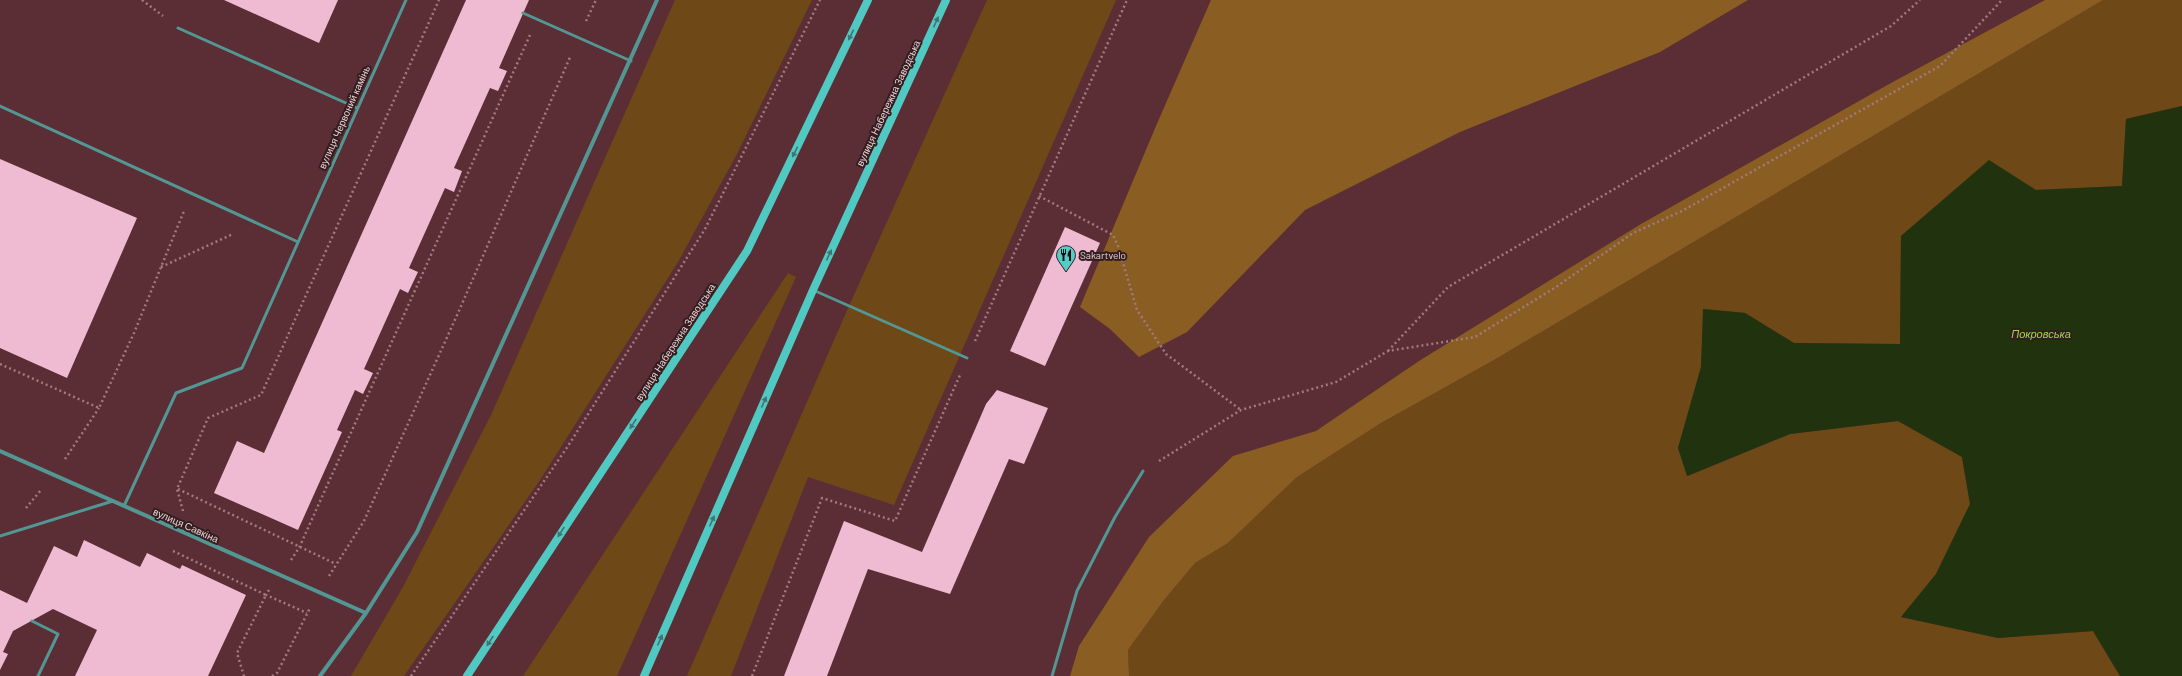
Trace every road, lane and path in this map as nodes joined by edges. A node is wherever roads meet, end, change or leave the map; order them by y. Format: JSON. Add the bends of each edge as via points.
{"nodes":[{"id":1,"x":142,"y":0,"type":"edge"},
{"id":2,"x":406,"y":0,"type":"edge"},
{"id":3,"x":439,"y":0,"type":"edge"},
{"id":4,"x":596,"y":0,"type":"edge"},
{"id":5,"x":657,"y":0,"type":"edge"},
{"id":6,"x":820,"y":0,"type":"edge"},
{"id":7,"x":868,"y":0,"type":"edge"},
{"id":8,"x":946,"y":0,"type":"edge"},
{"id":9,"x":1127,"y":0,"type":"edge"},
{"id":10,"x":1920,"y":0,"type":"edge"},
{"id":11,"x":2002,"y":0,"type":"edge"},
{"id":12,"x":523,"y":12,"type":"dead end"},
{"id":13,"x":537,"y":19,"type":"junction"},
{"id":14,"x":178,"y":28,"type":"joint"},
{"id":15,"x":579,"y":37,"type":"junction"},
{"id":16,"x":631,"y":61,"type":"junction"},
{"id":17,"x":0,"y":106,"type":"edge"},
{"id":18,"x":357,"y":108,"type":"junction"},
{"id":19,"x":191,"y":194,"type":"junction"},
{"id":20,"x":1039,"y":196,"type":"junction"},
{"id":21,"x":256,"y":223,"type":"junction"},
{"id":22,"x":296,"y":241,"type":"junction"},
{"id":23,"x":161,"y":267,"type":"junction"},
{"id":24,"x":813,"y":290,"type":"junction"},
{"id":25,"x":1388,"y":351,"type":"junction"},
{"id":26,"x":967,"y":358,"type":"junction"},
{"id":27,"x":0,"y":364,"type":"edge"},
{"id":28,"x":99,"y":408,"type":"junction"},
{"id":29,"x":1241,"y":410,"type":"junction"},
{"id":30,"x":0,"y":451,"type":"edge"},
{"id":31,"x":1156,"y":463,"type":"dead end"},
{"id":32,"x":1143,"y":471,"type":"dead end"},
{"id":33,"x":54,"y":475,"type":"junction"},
{"id":34,"x":177,"y":488,"type":"junction"},
{"id":35,"x":113,"y":501,"type":"junction"},
{"id":36,"x":124,"y":506,"type":"junction"},
{"id":37,"x":2,"y":535,"type":"edge"},
{"id":38,"x":189,"y":535,"type":"junction"},
{"id":39,"x":168,"y":548,"type":"dead end"},
{"id":40,"x":299,"y":548,"type":"junction"},
{"id":41,"x":181,"y":555,"type":"junction"},
{"id":42,"x":336,"y":564,"type":"junction"},
{"id":43,"x":280,"y":575,"type":"junction"},
{"id":44,"x":319,"y":592,"type":"junction"},
{"id":45,"x":266,"y":595,"type":"junction"},
{"id":46,"x":366,"y":612,"type":"junction"},
{"id":47,"x":307,"y":614,"type":"junction"},
{"id":48,"x":32,"y":621,"type":"dead end"},
{"id":49,"x":38,"y":676,"type":"edge"},
{"id":50,"x":244,"y":676,"type":"edge"},
{"id":51,"x":272,"y":676,"type":"edge"},
{"id":52,"x":320,"y":676,"type":"edge"},
{"id":53,"x":411,"y":676,"type":"edge"},
{"id":54,"x":467,"y":676,"type":"edge"},
{"id":55,"x":644,"y":676,"type":"edge"},
{"id":56,"x":752,"y":676,"type":"edge"},
{"id":57,"x":1052,"y":676,"type":"edge"}],
"edges":[{"from":1,"to":14,"type":"path"},
{"from":2,"to":18,"type":"lane","name":"вулиця Червоний камінь"},
{"from":3,"to":34,"type":"path","via":[[261,395],[208,418]]},
{"from":4,"to":15,"type":"path"},
{"from":5,"to":16,"type":"street"},
{"from":6,"to":53,"type":"path","via":[[705,229],[568,446]]},
{"from":7,"to":54,"type":"main road","name":"вулиця Набережна Заводська","one_way":true,"via":[[747,251]]},
{"from":24,"to":8,"type":"main road","name":"вулиця Набережна Заводська","one_way":true},
{"from":9,"to":20,"type":"path"},
{"from":10,"to":25,"type":"path","via":[[1891,26],[1448,288]]},
{"from":11,"to":25,"type":"path","via":[[1940,66],[1682,211],[1633,233],[1556,287],[1475,337]]},
{"from":12,"to":13,"type":"lane"},
{"from":13,"to":15,"type":"lane"},
{"from":13,"to":40,"type":"path"},
{"from":14,"to":18,"type":"lane"},
{"from":15,"to":16,"type":"lane"},
{"from":15,"to":42,"type":"path","via":[[364,521]]},
{"from":16,"to":46,"type":"street","via":[[417,532]]},
{"from":17,"to":19,"type":"lane"},
{"from":18,"to":22,"type":"lane","name":"вулиця Червоний камінь"},
{"from":19,"to":21,"type":"lane"},
{"from":19,"to":23,"type":"path"},
{"from":20,"to":26,"type":"path"},
{"from":20,"to":29,"type":"path","via":[[1113,235],[1137,310],[1166,354]]},
{"from":21,"to":22,"type":"lane"},
{"from":21,"to":23,"type":"path"},
{"from":22,"to":36,"type":"lane","name":"вулиця Червоний камінь","via":[[242,368],[176,393]]},
{"from":23,"to":28,"type":"path"},
{"from":24,"to":26,"type":"lane"},
{"from":55,"to":24,"type":"main road","name":"вулиця Набережна Заводська","one_way":true},
{"from":25,"to":29,"type":"path","via":[[1336,382]]},
{"from":26,"to":56,"type":"path","via":[[896,521],[822,498]]},
{"from":27,"to":28,"type":"path"},
{"from":28,"to":33,"type":"path"},
{"from":29,"to":31,"type":"path"},
{"from":30,"to":33,"type":"street","name":"вулиця Савкіна"},
{"from":32,"to":57,"type":"lane","via":[[1115,517],[1077,591]]},
{"from":33,"to":35,"type":"street","name":"вулиця Савкіна"},
{"from":33,"to":37,"type":"path"},
{"from":34,"to":38,"type":"path"},
{"from":34,"to":40,"type":"path"},
{"from":35,"to":36,"type":"street","name":"вулиця Савкіна"},
{"from":35,"to":37,"type":"lane"},
{"from":36,"to":38,"type":"street","name":"вулиця Савкіна"},
{"from":38,"to":41,"type":"path"},
{"from":38,"to":43,"type":"street","name":"вулиця Савкіна"},
{"from":39,"to":41,"type":"path"},
{"from":40,"to":42,"type":"path"},
{"from":40,"to":43,"type":"path"},
{"from":41,"to":45,"type":"path"},
{"from":42,"to":44,"type":"path"},
{"from":43,"to":44,"type":"street","name":"вулиця Савкіна"},
{"from":43,"to":45,"type":"path"},
{"from":44,"to":46,"type":"street","name":"вулиця Савкіна"},
{"from":44,"to":47,"type":"path"},
{"from":45,"to":47,"type":"path"},
{"from":45,"to":50,"type":"path","via":[[237,653]]},
{"from":46,"to":52,"type":"street"},
{"from":47,"to":51,"type":"path","via":[[277,673]]},
{"from":48,"to":49,"type":"lane","via":[[58,634]]}]}
